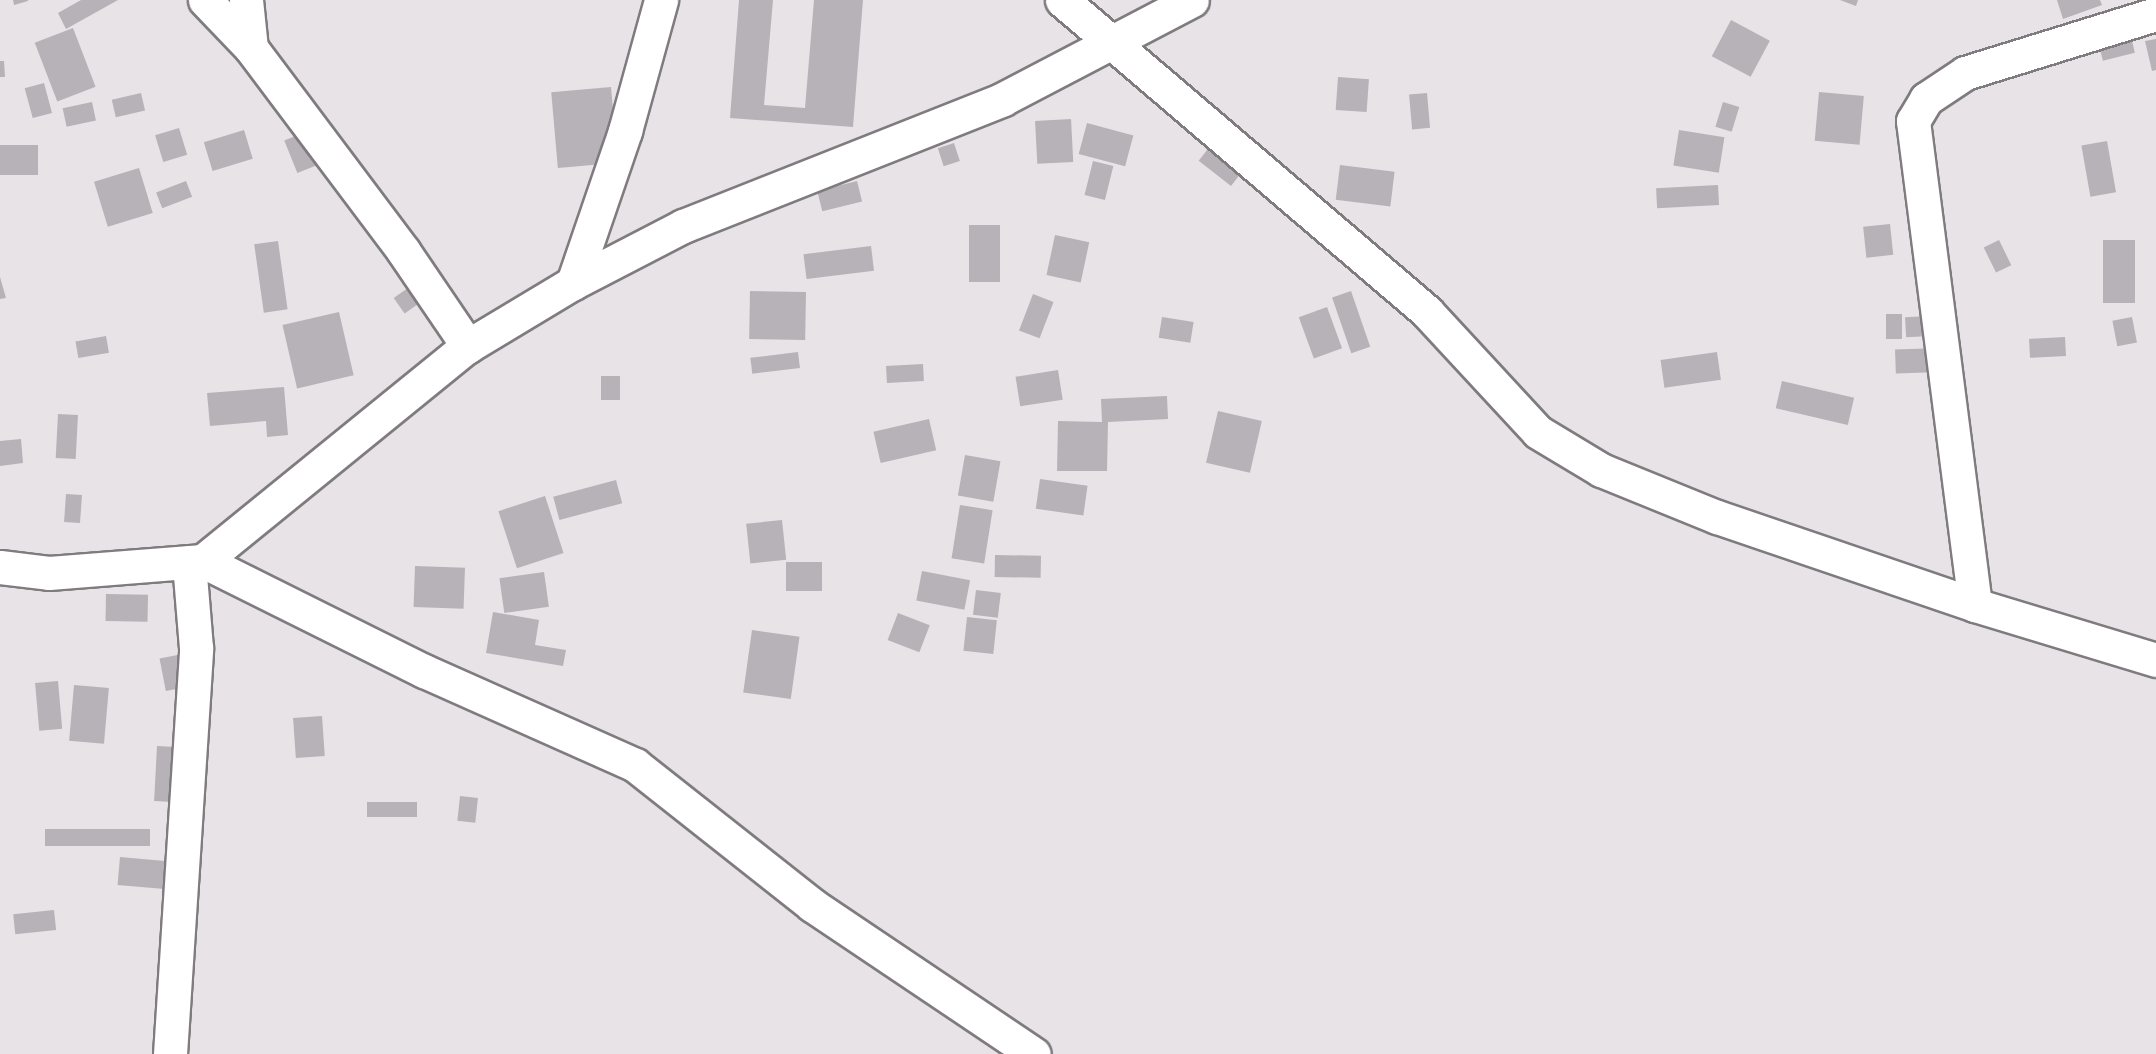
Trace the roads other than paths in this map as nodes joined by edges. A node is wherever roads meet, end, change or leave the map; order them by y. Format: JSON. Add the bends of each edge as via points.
{"nodes":[{"id":1,"x":205,"y":0,"type":"edge"},
{"id":2,"x":246,"y":0,"type":"edge"},
{"id":3,"x":661,"y":0,"type":"edge"},
{"id":4,"x":1062,"y":0,"type":"edge"},
{"id":5,"x":1192,"y":0,"type":"edge"},
{"id":6,"x":2156,"y":14,"type":"edge"},
{"id":7,"x":1112,"y":42,"type":"junction"},
{"id":8,"x":251,"y":48,"type":"junction"},
{"id":9,"x":573,"y":283,"type":"junction"},
{"id":10,"x":468,"y":346,"type":"junction"},
{"id":11,"x":196,"y":561,"type":"junction"},
{"id":12,"x":0,"y":567,"type":"edge"},
{"id":13,"x":1975,"y":605,"type":"junction"},
{"id":14,"x":2156,"y":660,"type":"edge"},
{"id":15,"x":170,"y":1054,"type":"edge"},
{"id":16,"x":1034,"y":1054,"type":"edge"}],
"edges":[{"from":1,"to":8,"type":"street"},
{"from":2,"to":8,"type":"street"},
{"from":3,"to":9,"type":"street","via":[[625,131]]},
{"from":4,"to":7,"type":"street"},
{"from":5,"to":7,"type":"street"},
{"from":6,"to":13,"type":"street","via":[[1965,73],[1926,99],[1913,122]]},
{"from":7,"to":9,"type":"street","via":[[1003,99],[683,226]]},
{"from":7,"to":13,"type":"street","via":[[1427,312],[1538,432],[1601,470],[1717,517]]},
{"from":8,"to":10,"type":"street","via":[[404,252]]},
{"from":9,"to":10,"type":"street"},
{"from":10,"to":11,"type":"street"},
{"from":11,"to":12,"type":"street","via":[[49,573]]},
{"from":11,"to":15,"type":"street","via":[[196,648]]},
{"from":11,"to":16,"type":"street","via":[[424,671],[635,765],[812,905]]},
{"from":13,"to":14,"type":"street"}]}
